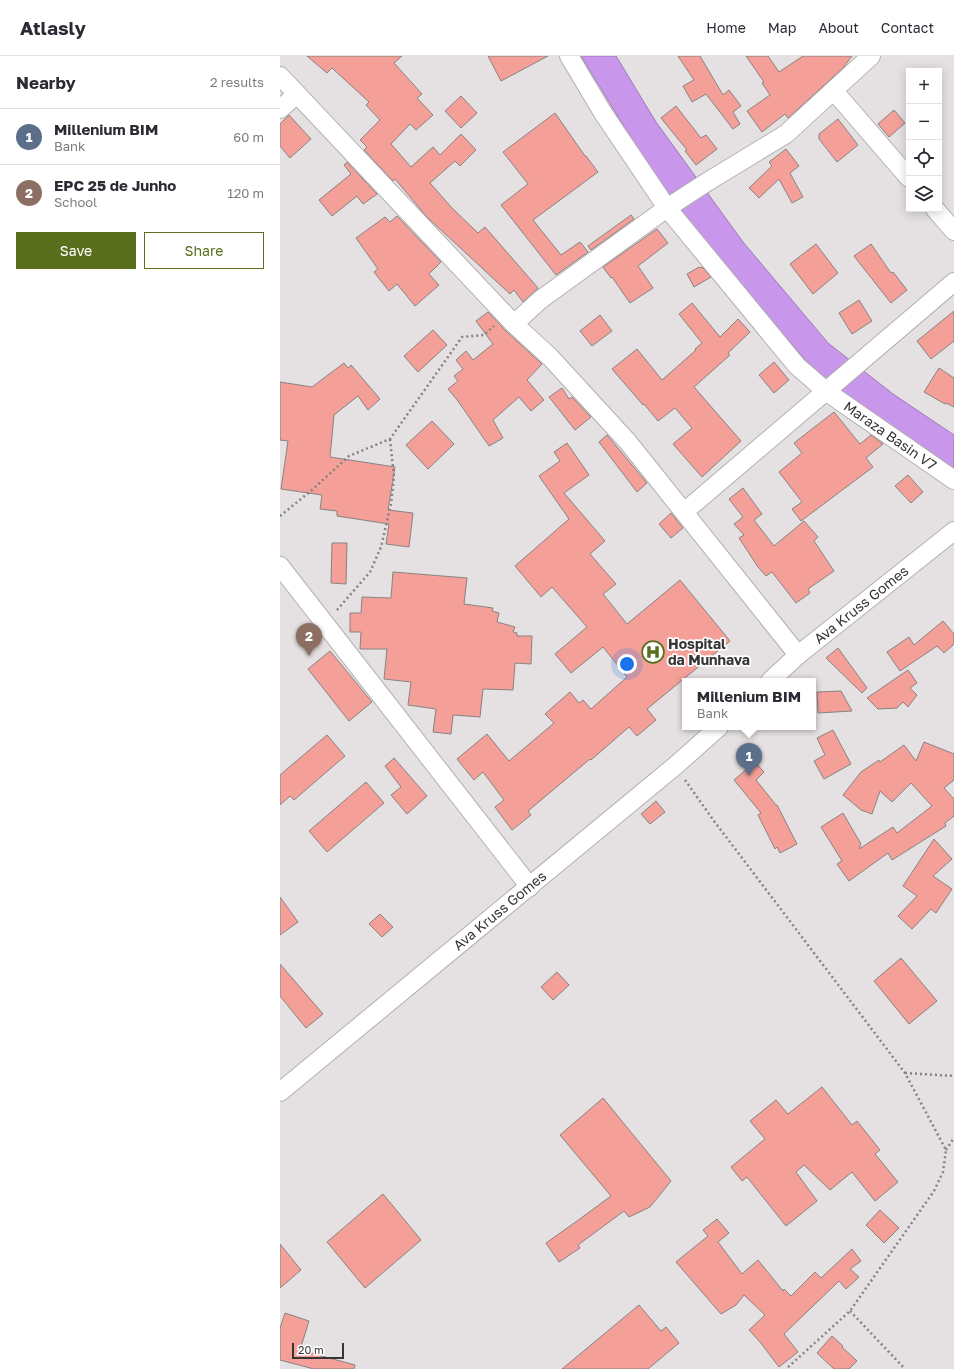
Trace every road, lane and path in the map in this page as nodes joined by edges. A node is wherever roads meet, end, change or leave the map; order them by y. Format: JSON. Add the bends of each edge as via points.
{"nodes":[{"id":1,"x":569,"y":56,"type":"edge"},
{"id":2,"x":872,"y":56,"type":"edge"},
{"id":3,"x":280,"y":76,"type":"edge"},
{"id":4,"x":834,"y":91,"type":"junction"},
{"id":5,"x":297,"y":94,"type":"junction"},
{"id":6,"x":280,"y":109,"type":"edge"},
{"id":7,"x":907,"y":176,"type":"edge"},
{"id":8,"x":667,"y":208,"type":"junction"},
{"id":9,"x":938,"y":212,"type":"edge"},
{"id":10,"x":954,"y":231,"type":"edge"},
{"id":11,"x":954,"y":282,"type":"edge"},
{"id":12,"x":510,"y":320,"type":"junction"},
{"id":13,"x":827,"y":392,"type":"junction"},
{"id":14,"x":390,"y":439,"type":"junction"},
{"id":15,"x":954,"y":480,"type":"edge"},
{"id":16,"x":684,"y":512,"type":"junction"},
{"id":17,"x":280,"y":516,"type":"edge"},
{"id":18,"x":954,"y":531,"type":"edge"},
{"id":19,"x":280,"y":566,"type":"edge"},
{"id":20,"x":325,"y":623,"type":"junction"},
{"id":21,"x":798,"y":656,"type":"junction"},
{"id":22,"x":773,"y":678,"type":"edge"},
{"id":23,"x":716,"y":730,"type":"edge"},
{"id":24,"x":675,"y":766,"type":"junction"},
{"id":25,"x":530,"y":887,"type":"junction"},
{"id":26,"x":905,"y":1073,"type":"junction"},
{"id":27,"x":954,"y":1076,"type":"edge"},
{"id":28,"x":280,"y":1092,"type":"edge"},
{"id":29,"x":954,"y":1138,"type":"edge"},
{"id":30,"x":946,"y":1150,"type":"junction"},
{"id":31,"x":850,"y":1311,"type":"junction"},
{"id":32,"x":786,"y":1369,"type":"edge"},
{"id":33,"x":905,"y":1369,"type":"edge"}],
"edges":[{"from":1,"to":8,"type":"street","name":"Maraza Basin V7","via":[[603,113]]},
{"from":2,"to":4,"type":"street"},
{"from":3,"to":5,"type":"street"},
{"from":4,"to":7,"type":"street"},
{"from":4,"to":8,"type":"street","via":[[786,134]]},
{"from":5,"to":6,"type":"street"},
{"from":5,"to":12,"type":"street"},
{"from":8,"to":12,"type":"street"},
{"from":8,"to":13,"type":"street","name":"Maraza Basin V7","via":[[797,366]]},
{"from":9,"to":10,"type":"street"},
{"from":11,"to":13,"type":"street"},
{"from":12,"to":14,"type":"path","via":[[484,335],[462,337]]},
{"from":12,"to":16,"type":"street","via":[[550,357],[628,442]]},
{"from":13,"to":15,"type":"street","name":"Maraza Basin V7"},
{"from":13,"to":16,"type":"street"},
{"from":14,"to":17,"type":"path","via":[[349,456]]},
{"from":14,"to":20,"type":"path","via":[[394,477],[381,547],[370,572]]},
{"from":16,"to":21,"type":"street"},
{"from":18,"to":21,"type":"street","name":"Ava Kruss Gomes"},
{"from":19,"to":20,"type":"street"},
{"from":20,"to":25,"type":"street"},
{"from":21,"to":22,"type":"street","name":"Ava Kruss Gomes"},
{"from":23,"to":24,"type":"street","name":"Ava Kruss Gomes"},
{"from":24,"to":25,"type":"street","name":"Ava Kruss Gomes"},
{"from":24,"to":26,"type":"path"},
{"from":25,"to":28,"type":"street","name":"Ava Kruss Gomes"},
{"from":26,"to":27,"type":"path"},
{"from":26,"to":30,"type":"path"},
{"from":29,"to":30,"type":"path"},
{"from":30,"to":31,"type":"path","via":[[943,1172],[934,1191]]},
{"from":31,"to":32,"type":"path"},
{"from":31,"to":33,"type":"path"}]}
